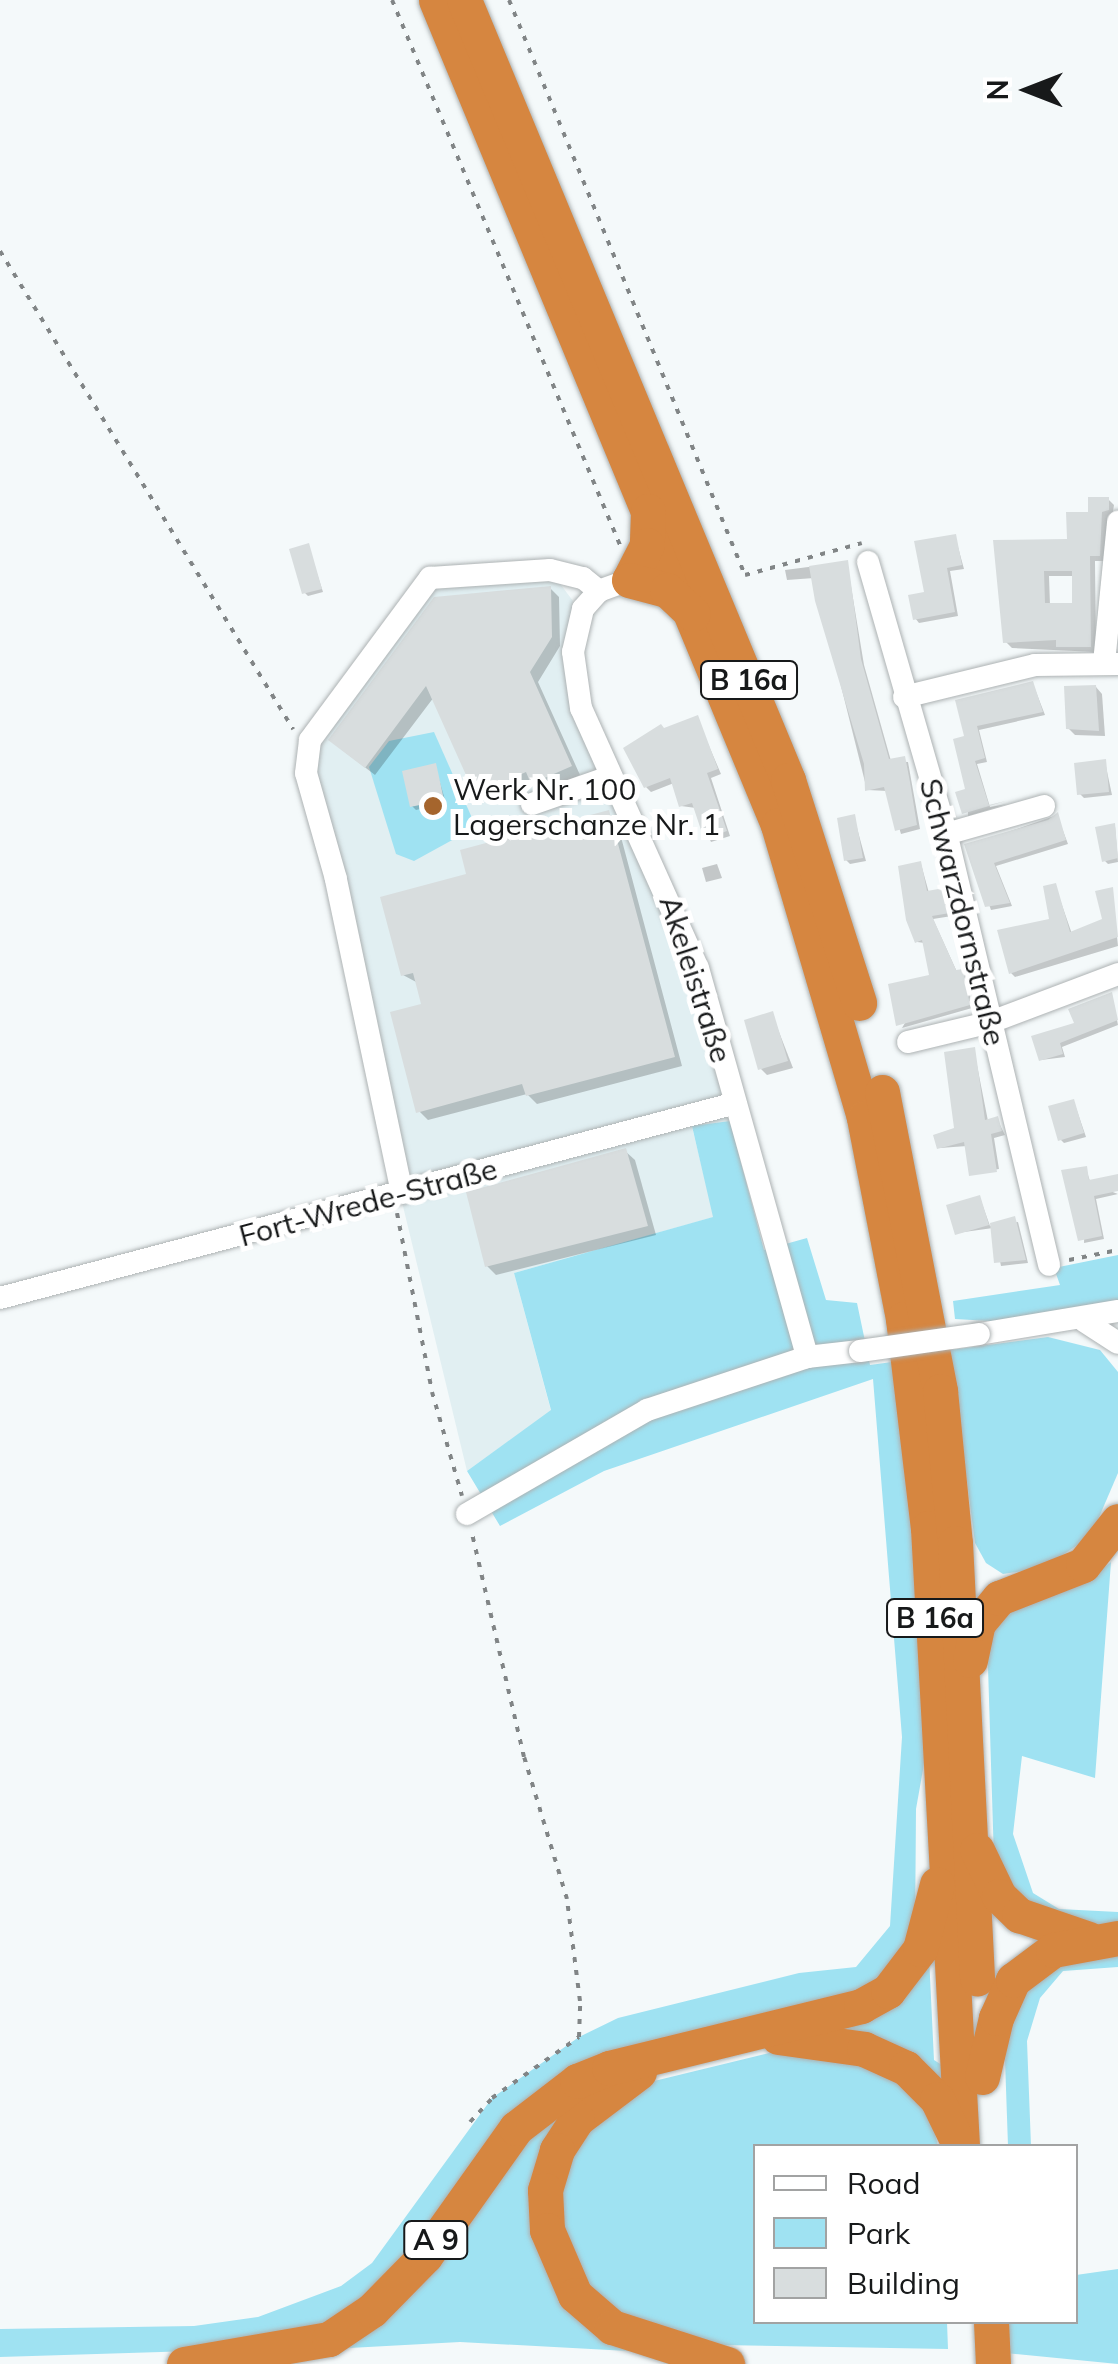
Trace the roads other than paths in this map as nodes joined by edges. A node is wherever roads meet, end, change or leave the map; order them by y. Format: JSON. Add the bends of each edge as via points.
{"nodes":[{"id":1,"x":436,"y":0,"type":"edge"},
{"id":2,"x":464,"y":0,"type":"edge"},
{"id":3,"x":648,"y":504,"type":"junction"},
{"id":4,"x":1118,"y":522,"type":"edge"},
{"id":5,"x":868,"y":562,"type":"road end"},
{"id":6,"x":617,"y":575,"type":"junction"},
{"id":7,"x":694,"y":615,"type":"junction"},
{"id":8,"x":1111,"y":664,"type":"edge"},
{"id":9,"x":904,"y":697,"type":"junction"},
{"id":10,"x":609,"y":777,"type":"junction"},
{"id":11,"x":532,"y":804,"type":"dead end"},
{"id":12,"x":1044,"y":806,"type":"dead end"},
{"id":13,"x":946,"y":834,"type":"junction"},
{"id":14,"x":1118,"y":974,"type":"edge"},
{"id":15,"x":991,"y":1022,"type":"junction"},
{"id":16,"x":908,"y":1042,"type":"dead end"},
{"id":17,"x":736,"y":1103,"type":"junction"},
{"id":18,"x":398,"y":1194,"type":"junction"},
{"id":19,"x":1049,"y":1265,"type":"road end"},
{"id":20,"x":0,"y":1298,"type":"edge"},
{"id":21,"x":1118,"y":1311,"type":"edge"},
{"id":22,"x":1084,"y":1321,"type":"junction"},
{"id":23,"x":1118,"y":1343,"type":"edge"},
{"id":24,"x":806,"y":1357,"type":"junction"},
{"id":25,"x":467,"y":1514,"type":"road end"},
{"id":26,"x":1118,"y":1521,"type":"edge"},
{"id":27,"x":955,"y":1543,"type":"junction"},
{"id":28,"x":1014,"y":1590,"type":"junction"},
{"id":29,"x":965,"y":1700,"type":"junction"},
{"id":30,"x":958,"y":1840,"type":"junction"},
{"id":31,"x":1104,"y":1939,"type":"edge"},
{"id":32,"x":752,"y":2035,"type":"junction"},
{"id":33,"x":654,"y":2060,"type":"junction"},
{"id":34,"x":982,"y":2076,"type":"junction"},
{"id":35,"x":960,"y":2144,"type":"edge"},
{"id":36,"x":961,"y":2144,"type":"edge"},
{"id":37,"x":984,"y":2144,"type":"edge"},
{"id":38,"x":970,"y":2324,"type":"edge"},
{"id":39,"x":991,"y":2324,"type":"edge"},
{"id":40,"x":184,"y":2364,"type":"edge"},
{"id":41,"x":727,"y":2364,"type":"edge"},
{"id":42,"x":972,"y":2364,"type":"edge"},
{"id":43,"x":993,"y":2364,"type":"edge"}],
"edges":[{"from":1,"to":3,"type":"highway","number":"B 16a"},
{"from":2,"to":27,"type":"highway","number":"B 16a","via":[[690,532],[842,936],[901,1170],[928,1311]]},
{"from":3,"to":6,"type":"highway","via":[[646,545]]},
{"from":3,"to":7,"type":"highway","number":"B 16a"},
{"from":4,"to":8,"type":"street"},
{"from":5,"to":9,"type":"street","name":"Schwarzdornstraße"},
{"from":6,"to":7,"type":"highway","via":[[667,590]]},
{"from":6,"to":10,"type":"street","name":"Akeleistraße","via":[[588,602],[576,630],[573,678]]},
{"from":6,"to":18,"type":"street","via":[[582,578],[550,570],[430,578],[310,740],[306,774],[336,879]]},
{"from":7,"to":30,"type":"highway","number":"B 16a","via":[[814,928],[864,1118],[914,1394]]},
{"from":8,"to":9,"type":"street","via":[[1035,664]]},
{"from":9,"to":13,"type":"street","name":"Schwarzdornstraße"},
{"from":10,"to":11,"type":"street"},
{"from":10,"to":17,"type":"street","name":"Akeleistraße","via":[[679,918]]},
{"from":12,"to":13,"type":"street"},
{"from":13,"to":15,"type":"street","name":"Schwarzdornstraße"},
{"from":14,"to":15,"type":"street"},
{"from":15,"to":16,"type":"street"},
{"from":15,"to":19,"type":"street","name":"Schwarzdornstraße"},
{"from":17,"to":18,"type":"street","name":"Fort-Wrede-Straße"},
{"from":17,"to":24,"type":"street","name":"Akeleistraße"},
{"from":18,"to":20,"type":"street","name":"Fort-Wrede-Straße"},
{"from":21,"to":22,"type":"street"},
{"from":22,"to":23,"type":"street"},
{"from":22,"to":24,"type":"street","bridge":true},
{"from":24,"to":25,"type":"street","via":[[646,1410]]},
{"from":26,"to":28,"type":"highway","via":[[1084,1565]]},
{"from":27,"to":28,"type":"highway","via":[[981,1572]]},
{"from":27,"to":29,"type":"highway","number":"B 16a"},
{"from":28,"to":29,"type":"highway","via":[[978,1623]]},
{"from":29,"to":30,"type":"highway","number":"B 16a"},
{"from":30,"to":31,"type":"highway","via":[[1019,1915]]},
{"from":30,"to":32,"type":"highway","number":"A 9","via":[[920,1948],[888,1991],[861,2006]]},
{"from":30,"to":34,"type":"highway","number":"B 16a"},
{"from":30,"to":36,"type":"highway","number":"B 16a"},
{"from":31,"to":34,"type":"highway","via":[[1054,1950],[1013,1980]]},
{"from":32,"to":33,"type":"highway","number":"A 9"},
{"from":32,"to":35,"type":"highway","number":"A 9","via":[[864,2049],[906,2068],[938,2099]]},
{"from":33,"to":40,"type":"highway","number":"A 9","via":[[577,2082],[516,2128],[425,2256],[349,2326],[328,2339],[270,2354]]},
{"from":33,"to":41,"type":"highway","number":"A 9","via":[[602,2096],[557,2150],[545,2190],[547,2230],[575,2295],[612,2327]]},
{"from":34,"to":37,"type":"highway","number":"B 16a"},
{"from":38,"to":42,"type":"highway"},
{"from":39,"to":43,"type":"highway"}]}
